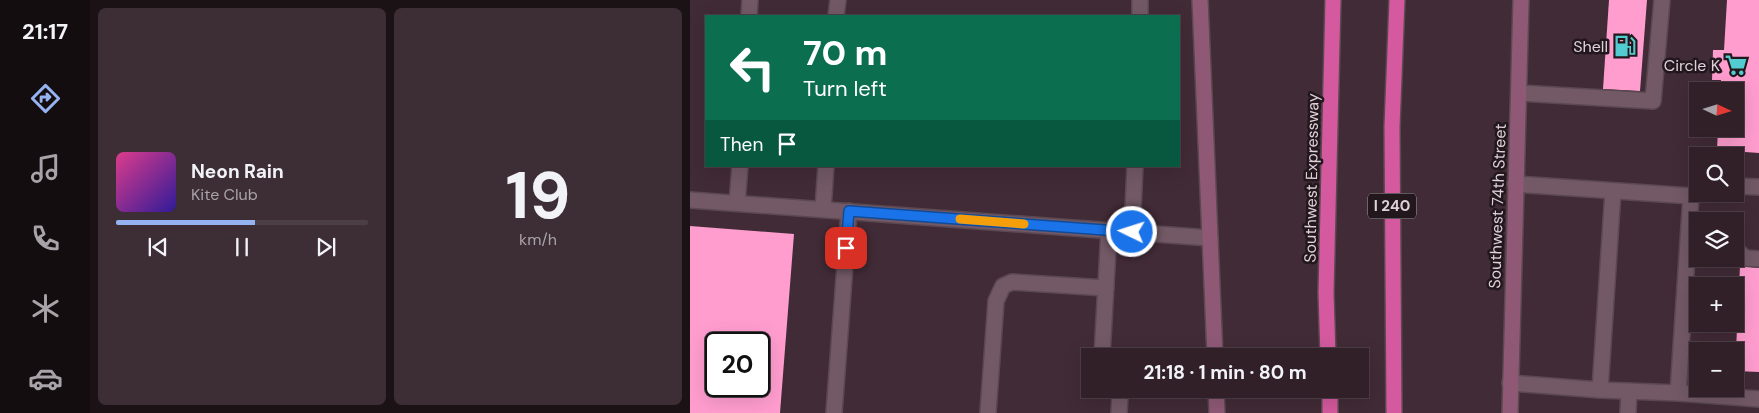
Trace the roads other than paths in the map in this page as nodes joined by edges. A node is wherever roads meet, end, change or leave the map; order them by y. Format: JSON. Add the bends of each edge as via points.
{"nodes":[{"id":1,"x":750,"y":0,"type":"edge"},
{"id":2,"x":838,"y":0,"type":"edge"},
{"id":3,"x":1140,"y":0,"type":"edge"},
{"id":4,"x":1200,"y":0,"type":"edge"},
{"id":5,"x":1333,"y":0,"type":"edge"},
{"id":6,"x":1397,"y":0,"type":"edge"},
{"id":7,"x":1521,"y":0,"type":"edge"},
{"id":8,"x":1662,"y":0,"type":"edge"},
{"id":9,"x":749,"y":15,"type":"edge"},
{"id":10,"x":836,"y":15,"type":"edge"},
{"id":11,"x":1140,"y":15,"type":"edge"},
{"id":12,"x":1518,"y":93,"type":"junction"},
{"id":13,"x":740,"y":167,"type":"edge"},
{"id":14,"x":826,"y":167,"type":"edge"},
{"id":15,"x":1135,"y":167,"type":"edge"},
{"id":16,"x":1516,"y":184,"type":"junction"},
{"id":17,"x":1758,"y":185,"type":"edge"},
{"id":18,"x":1744,"y":186,"type":"edge"},
{"id":19,"x":1613,"y":191,"type":"junction"},
{"id":20,"x":1689,"y":192,"type":"edge"},
{"id":21,"x":690,"y":200,"type":"edge"},
{"id":22,"x":737,"y":203,"type":"junction"},
{"id":23,"x":822,"y":209,"type":"junction"},
{"id":24,"x":849,"y":211,"type":"junction"},
{"id":25,"x":1109,"y":230,"type":"junction"},
{"id":26,"x":1132,"y":232,"type":"junction"},
{"id":27,"x":1210,"y":238,"type":"junction"},
{"id":28,"x":1744,"y":257,"type":"edge"},
{"id":29,"x":1759,"y":259,"type":"edge"},
{"id":30,"x":1689,"y":267,"type":"edge"},
{"id":31,"x":1106,"y":288,"type":"junction"},
{"id":32,"x":1102,"y":348,"type":"edge"},
{"id":33,"x":1215,"y":348,"type":"edge"},
{"id":34,"x":1328,"y":348,"type":"edge"},
{"id":35,"x":1510,"y":383,"type":"junction"},
{"id":36,"x":1600,"y":390,"type":"junction"},
{"id":37,"x":1629,"y":391,"type":"junction"},
{"id":38,"x":1678,"y":393,"type":"junction"},
{"id":39,"x":1120,"y":398,"type":"edge"},
{"id":40,"x":1216,"y":398,"type":"edge"},
{"id":41,"x":1330,"y":398,"type":"edge"},
{"id":42,"x":1759,"y":399,"type":"edge"},
{"id":43,"x":834,"y":413,"type":"edge"},
{"id":44,"x":988,"y":413,"type":"edge"},
{"id":45,"x":1119,"y":413,"type":"edge"},
{"id":46,"x":1217,"y":413,"type":"edge"},
{"id":47,"x":1330,"y":413,"type":"edge"},
{"id":48,"x":1394,"y":413,"type":"edge"},
{"id":49,"x":1510,"y":413,"type":"edge"},
{"id":50,"x":1628,"y":413,"type":"edge"}],
"edges":[{"from":1,"to":9,"type":"lane"},
{"from":2,"to":10,"type":"lane"},
{"from":3,"to":11,"type":"lane"},
{"from":4,"to":27,"type":"main road"},
{"from":5,"to":34,"type":"highway","name":"Southwest Expressway","via":[[1326,293]]},
{"from":6,"to":48,"type":"highway","number":"I 240","via":[[1392,127]]},
{"from":7,"to":12,"type":"main road","name":"Southwest 74th Street"},
{"from":8,"to":12,"type":"lane","via":[[1652,101]]},
{"from":12,"to":16,"type":"main road","name":"Southwest 74th Street"},
{"from":13,"to":22,"type":"lane"},
{"from":14,"to":23,"type":"lane"},
{"from":15,"to":26,"type":"lane"},
{"from":16,"to":19,"type":"lane"},
{"from":16,"to":35,"type":"main road","name":"Southwest 74th Street"},
{"from":17,"to":18,"type":"lane"},
{"from":19,"to":20,"type":"lane"},
{"from":19,"to":36,"type":"lane"},
{"from":21,"to":22,"type":"lane"},
{"from":22,"to":23,"type":"lane"},
{"from":23,"to":24,"type":"lane"},
{"from":24,"to":25,"type":"lane"},
{"from":24,"to":43,"type":"lane"},
{"from":25,"to":26,"type":"lane"},
{"from":25,"to":31,"type":"lane"},
{"from":26,"to":27,"type":"lane"},
{"from":27,"to":33,"type":"main road"},
{"from":28,"to":29,"type":"lane"},
{"from":30,"to":38,"type":"lane"},
{"from":31,"to":32,"type":"lane"},
{"from":31,"to":44,"type":"lane","via":[[1012,282],[1004,286],[996,301]]},
{"from":35,"to":36,"type":"lane"},
{"from":35,"to":49,"type":"main road","name":"Southwest 74th Street"},
{"from":36,"to":37,"type":"lane"},
{"from":37,"to":38,"type":"lane"},
{"from":37,"to":50,"type":"lane"},
{"from":38,"to":42,"type":"lane"},
{"from":39,"to":45,"type":"lane"},
{"from":40,"to":46,"type":"main road"},
{"from":41,"to":47,"type":"highway"}]}
